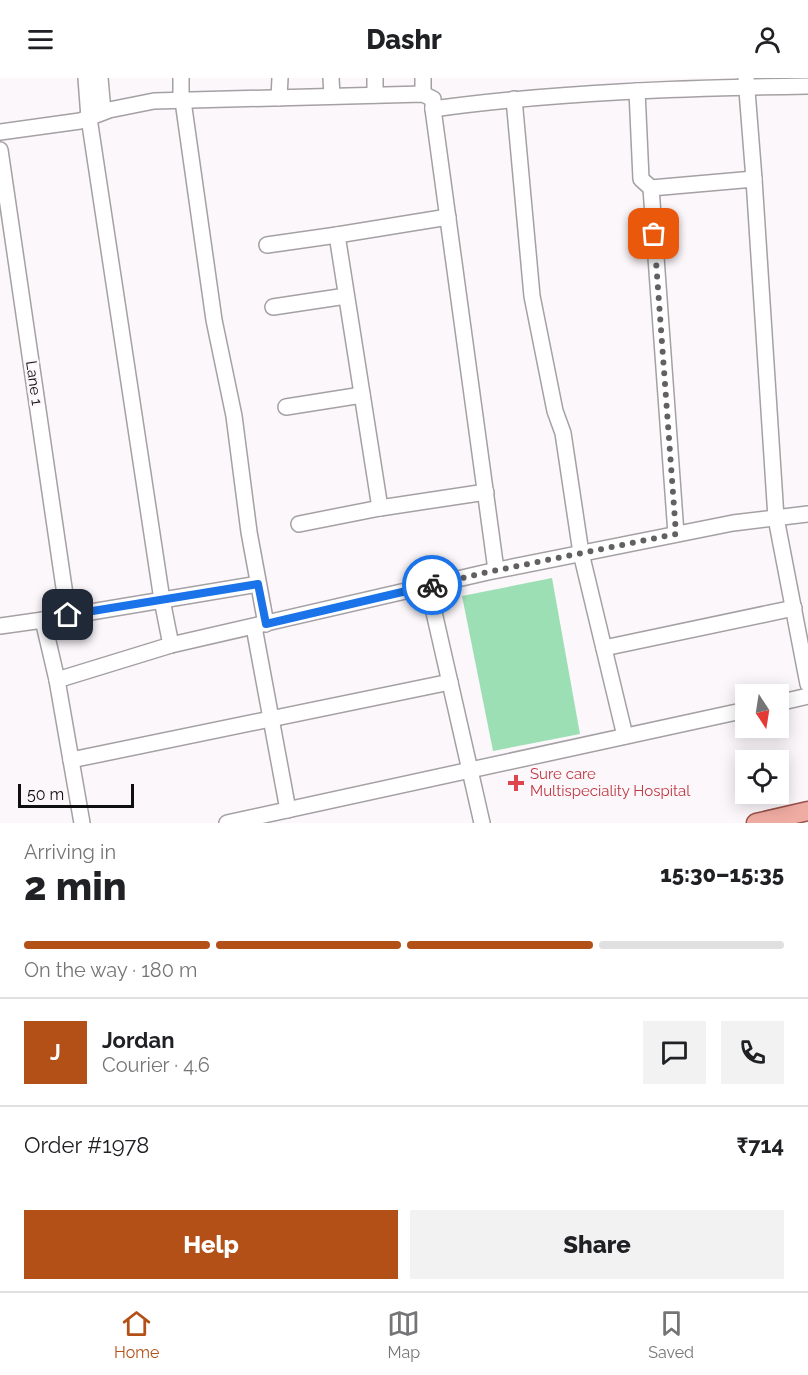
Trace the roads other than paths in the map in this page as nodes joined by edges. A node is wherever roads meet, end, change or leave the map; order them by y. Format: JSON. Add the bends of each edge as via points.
{"nodes":[{"id":1,"x":86,"y":78,"type":"edge"},
{"id":2,"x":100,"y":78,"type":"edge"},
{"id":3,"x":181,"y":78,"type":"edge"},
{"id":4,"x":280,"y":78,"type":"edge"},
{"id":5,"x":331,"y":78,"type":"edge"},
{"id":6,"x":375,"y":78,"type":"edge"},
{"id":7,"x":746,"y":83,"type":"edge"},
{"id":8,"x":423,"y":86,"type":"edge"},
{"id":9,"x":644,"y":86,"type":"edge"},
{"id":10,"x":808,"y":86,"type":"edge"},
{"id":11,"x":375,"y":95,"type":"junction"},
{"id":12,"x":332,"y":96,"type":"junction"},
{"id":13,"x":279,"y":98,"type":"junction"},
{"id":14,"x":514,"y":99,"type":"junction"},
{"id":15,"x":182,"y":101,"type":"junction"},
{"id":16,"x":433,"y":109,"type":"junction"},
{"id":17,"x":96,"y":115,"type":"junction"},
{"id":18,"x":0,"y":132,"type":"edge"},
{"id":19,"x":0,"y":150,"type":"edge"},
{"id":20,"x":754,"y":179,"type":"junction"},
{"id":21,"x":651,"y":188,"type":"junction"},
{"id":22,"x":448,"y":217,"type":"junction"},
{"id":23,"x":337,"y":235,"type":"junction"},
{"id":24,"x":267,"y":244,"type":"dead end"},
{"id":25,"x":346,"y":296,"type":"junction"},
{"id":26,"x":273,"y":307,"type":"dead end"},
{"id":27,"x":362,"y":395,"type":"junction"},
{"id":28,"x":286,"y":407,"type":"dead end"},
{"id":29,"x":486,"y":492,"type":"junction"},
{"id":30,"x":380,"y":508,"type":"junction"},
{"id":31,"x":808,"y":514,"type":"edge"},
{"id":32,"x":776,"y":518,"type":"junction"},
{"id":33,"x":299,"y":524,"type":"dead end"},
{"id":34,"x":676,"y":534,"type":"junction"},
{"id":35,"x":581,"y":553,"type":"junction"},
{"id":36,"x":496,"y":570,"type":"junction"},
{"id":37,"x":258,"y":584,"type":"junction"},
{"id":38,"x":428,"y":586,"type":"junction"},
{"id":39,"x":162,"y":600,"type":"junction"},
{"id":40,"x":794,"y":608,"type":"junction"},
{"id":41,"x":68,"y":615,"type":"junction"},
{"id":42,"x":43,"y":620,"type":"junction"},
{"id":43,"x":0,"y":626,"type":"edge"},
{"id":44,"x":260,"y":626,"type":"junction"},
{"id":45,"x":171,"y":645,"type":"junction"},
{"id":46,"x":604,"y":648,"type":"junction"},
{"id":47,"x":57,"y":680,"type":"junction"},
{"id":48,"x":450,"y":682,"type":"junction"},
{"id":49,"x":808,"y":684,"type":"edge"},
{"id":50,"x":808,"y":696,"type":"edge"},
{"id":51,"x":789,"y":700,"type":"edge"},
{"id":52,"x":735,"y":712,"type":"edge"},
{"id":53,"x":271,"y":717,"type":"junction"},
{"id":54,"x":625,"y":736,"type":"junction"},
{"id":55,"x":71,"y":760,"type":"junction"},
{"id":56,"x":470,"y":770,"type":"junction"},
{"id":57,"x":288,"y":810,"type":"junction"},
{"id":58,"x":808,"y":811,"type":"edge"},
{"id":59,"x":82,"y":823,"type":"edge"},
{"id":60,"x":227,"y":823,"type":"edge"},
{"id":61,"x":482,"y":823,"type":"edge"},
{"id":62,"x":756,"y":823,"type":"edge"}],
"edges":[{"from":1,"to":17,"type":"street"},
{"from":2,"to":17,"type":"street"},
{"from":3,"to":15,"type":"street"},
{"from":4,"to":13,"type":"street"},
{"from":5,"to":12,"type":"street"},
{"from":6,"to":11,"type":"street"},
{"from":7,"to":9,"type":"street"},
{"from":7,"to":10,"type":"street"},
{"from":7,"to":20,"type":"street"},
{"from":8,"to":11,"type":"street"},
{"from":8,"to":16,"type":"street","via":[[433,99]]},
{"from":9,"to":14,"type":"street"},
{"from":9,"to":21,"type":"street","via":[[641,179]]},
{"from":11,"to":12,"type":"street"},
{"from":12,"to":13,"type":"street"},
{"from":13,"to":15,"type":"street"},
{"from":14,"to":16,"type":"street"},
{"from":14,"to":35,"type":"street","via":[[532,296],[563,433]]},
{"from":15,"to":17,"type":"street","via":[[154,101]]},
{"from":15,"to":37,"type":"street"},
{"from":16,"to":22,"type":"street"},
{"from":17,"to":18,"type":"street","via":[[80,121]]},
{"from":17,"to":39,"type":"street"},
{"from":19,"to":41,"type":"street","name":"Lane 1"},
{"from":20,"to":21,"type":"street"},
{"from":20,"to":32,"type":"street"},
{"from":21,"to":34,"type":"street"},
{"from":22,"to":23,"type":"street"},
{"from":22,"to":29,"type":"street"},
{"from":23,"to":24,"type":"street"},
{"from":23,"to":25,"type":"street"},
{"from":25,"to":26,"type":"street"},
{"from":25,"to":27,"type":"street"},
{"from":27,"to":28,"type":"street"},
{"from":27,"to":30,"type":"street"},
{"from":29,"to":30,"type":"street"},
{"from":29,"to":36,"type":"street"},
{"from":30,"to":33,"type":"street"},
{"from":31,"to":32,"type":"street"},
{"from":32,"to":34,"type":"street"},
{"from":32,"to":40,"type":"street"},
{"from":34,"to":35,"type":"street"},
{"from":35,"to":36,"type":"street"},
{"from":35,"to":46,"type":"street"},
{"from":36,"to":38,"type":"street"},
{"from":37,"to":39,"type":"street"},
{"from":37,"to":44,"type":"street"},
{"from":38,"to":44,"type":"street"},
{"from":38,"to":48,"type":"street"},
{"from":39,"to":41,"type":"street"},
{"from":39,"to":45,"type":"street"},
{"from":40,"to":46,"type":"street"},
{"from":40,"to":49,"type":"street"},
{"from":41,"to":42,"type":"street"},
{"from":42,"to":43,"type":"street"},
{"from":42,"to":47,"type":"street"},
{"from":44,"to":45,"type":"street"},
{"from":44,"to":53,"type":"street"},
{"from":45,"to":47,"type":"street"},
{"from":46,"to":54,"type":"street"},
{"from":47,"to":55,"type":"street"},
{"from":48,"to":53,"type":"street"},
{"from":48,"to":56,"type":"street"},
{"from":50,"to":51,"type":"street"},
{"from":52,"to":54,"type":"street"},
{"from":53,"to":55,"type":"street"},
{"from":53,"to":57,"type":"street"},
{"from":54,"to":56,"type":"street"},
{"from":55,"to":59,"type":"street"},
{"from":56,"to":57,"type":"street"},
{"from":56,"to":61,"type":"street"},
{"from":57,"to":60,"type":"street"},
{"from":58,"to":62,"type":"main road"}]}
